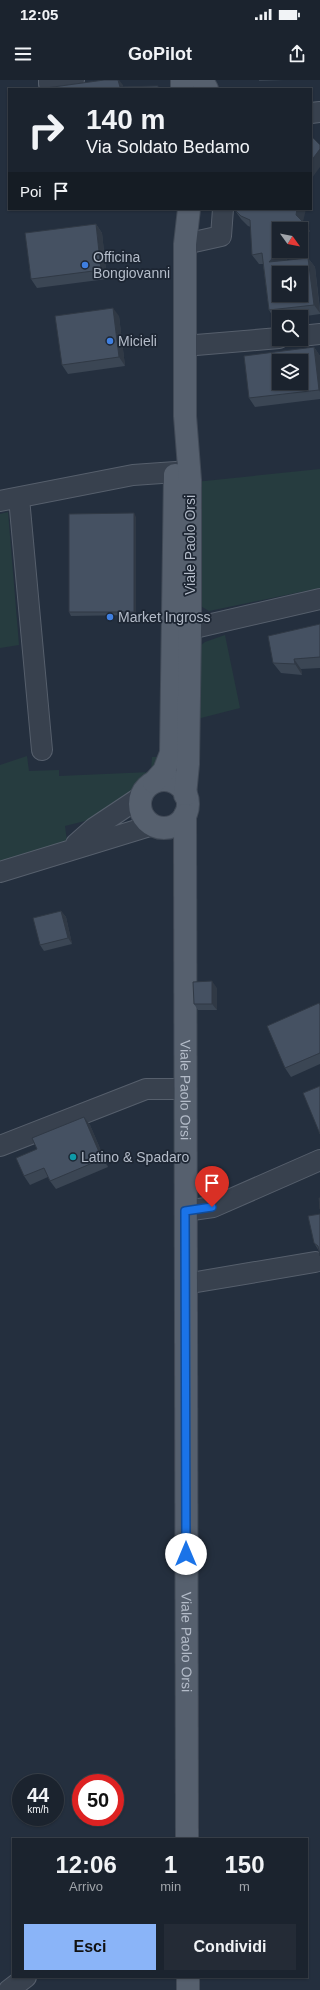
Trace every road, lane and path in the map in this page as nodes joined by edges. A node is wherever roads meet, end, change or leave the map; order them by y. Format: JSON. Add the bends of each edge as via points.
{"nodes":[{"id":1,"x":74,"y":80,"type":"edge"},
{"id":2,"x":49,"y":82,"type":"edge"},
{"id":3,"x":186,"y":82,"type":"edge"},
{"id":4,"x":204,"y":88,"type":"edge"},
{"id":5,"x":184,"y":210,"type":"edge"},
{"id":6,"x":189,"y":210,"type":"edge"},
{"id":7,"x":223,"y":210,"type":"edge"},
{"id":8,"x":185,"y":238,"type":"junction"},
{"id":9,"x":320,"y":334,"type":"edge"},
{"id":10,"x":308,"y":335,"type":"edge"},
{"id":11,"x":272,"y":339,"type":"edge"},
{"id":12,"x":184,"y":346,"type":"junction"},
{"id":13,"x":183,"y":471,"type":"junction"},
{"id":14,"x":20,"y":498,"type":"junction"},
{"id":15,"x":0,"y":501,"type":"edge"},
{"id":16,"x":173,"y":545,"type":"junction"},
{"id":17,"x":320,"y":599,"type":"edge"},
{"id":18,"x":190,"y":629,"type":"junction"},
{"id":19,"x":172,"y":730,"type":"junction"},
{"id":20,"x":42,"y":750,"type":"dead end"},
{"id":21,"x":148,"y":790,"type":"junction"},
{"id":22,"x":185,"y":805,"type":"junction"},
{"id":23,"x":155,"y":826,"type":"junction"},
{"id":24,"x":68,"y":850,"type":"junction"},
{"id":25,"x":0,"y":872,"type":"edge"},
{"id":26,"x":186,"y":894,"type":"junction"},
{"id":27,"x":185,"y":1089,"type":"junction"},
{"id":28,"x":0,"y":1146,"type":"edge"},
{"id":29,"x":320,"y":1160,"type":"edge"},
{"id":30,"x":185,"y":1211,"type":"junction"},
{"id":31,"x":315,"y":1262,"type":"dead end"},
{"id":32,"x":185,"y":1284,"type":"junction"},
{"id":33,"x":187,"y":1838,"type":"edge"},
{"id":34,"x":25,"y":1978,"type":"edge"},
{"id":35,"x":188,"y":1978,"type":"edge"},
{"id":36,"x":9,"y":1990,"type":"edge"},
{"id":37,"x":188,"y":1990,"type":"edge"}],
"edges":[{"from":1,"to":2,"type":"street"},
{"from":3,"to":4,"type":"main road"},
{"from":5,"to":8,"type":"main road"},
{"from":6,"to":8,"type":"main road"},
{"from":7,"to":8,"type":"street","via":[[220,236]]},
{"from":8,"to":12,"type":"main road","name":"Viale Paolo Orsi"},
{"from":9,"to":10,"type":"street"},
{"from":11,"to":12,"type":"street"},
{"from":12,"to":13,"type":"main road","name":"Viale Paolo Orsi"},
{"from":13,"to":14,"type":"street","via":[[133,475]]},
{"from":13,"to":16,"type":"main road","name":"Viale Paolo Orsi"},
{"from":13,"to":18,"type":"main road","name":"Viale Paolo Orsi"},
{"from":14,"to":15,"type":"street"},
{"from":14,"to":20,"type":"street"},
{"from":16,"to":18,"type":"street","via":[[180,572],[179,615],[181,623]]},
{"from":16,"to":19,"type":"main road","name":"Viale Paolo Orsi"},
{"from":17,"to":18,"type":"street"},
{"from":18,"to":19,"type":"street","via":[[182,640],[180,696]]},
{"from":18,"to":22,"type":"main road","name":"Viale Paolo Orsi"},
{"from":19,"to":21,"type":"main road","name":"Viale Paolo Orsi","via":[[170,760]]},
{"from":21,"to":22,"type":"main road","via":[[164,780],[172,782],[180,787]]},
{"from":21,"to":23,"type":"main road","via":[[140,805],[146,820]]},
{"from":21,"to":24,"type":"street"},
{"from":22,"to":23,"type":"main road","via":[[173,826]]},
{"from":22,"to":26,"type":"main road","name":"Viale Paolo Orsi"},
{"from":23,"to":24,"type":"street"},
{"from":23,"to":26,"type":"main road","via":[[167,837],[175,852]]},
{"from":24,"to":25,"type":"street"},
{"from":26,"to":27,"type":"main road","name":"Viale Paolo Orsi"},
{"from":27,"to":28,"type":"street","via":[[146,1089]]},
{"from":27,"to":30,"type":"main road","name":"Viale Paolo Orsi"},
{"from":29,"to":30,"type":"street","via":[[212,1207]]},
{"from":30,"to":32,"type":"main road","name":"Viale Paolo Orsi"},
{"from":31,"to":32,"type":"street"},
{"from":32,"to":33,"type":"main road","name":"Viale Paolo Orsi"},
{"from":34,"to":36,"type":"street"},
{"from":35,"to":37,"type":"main road"}]}
